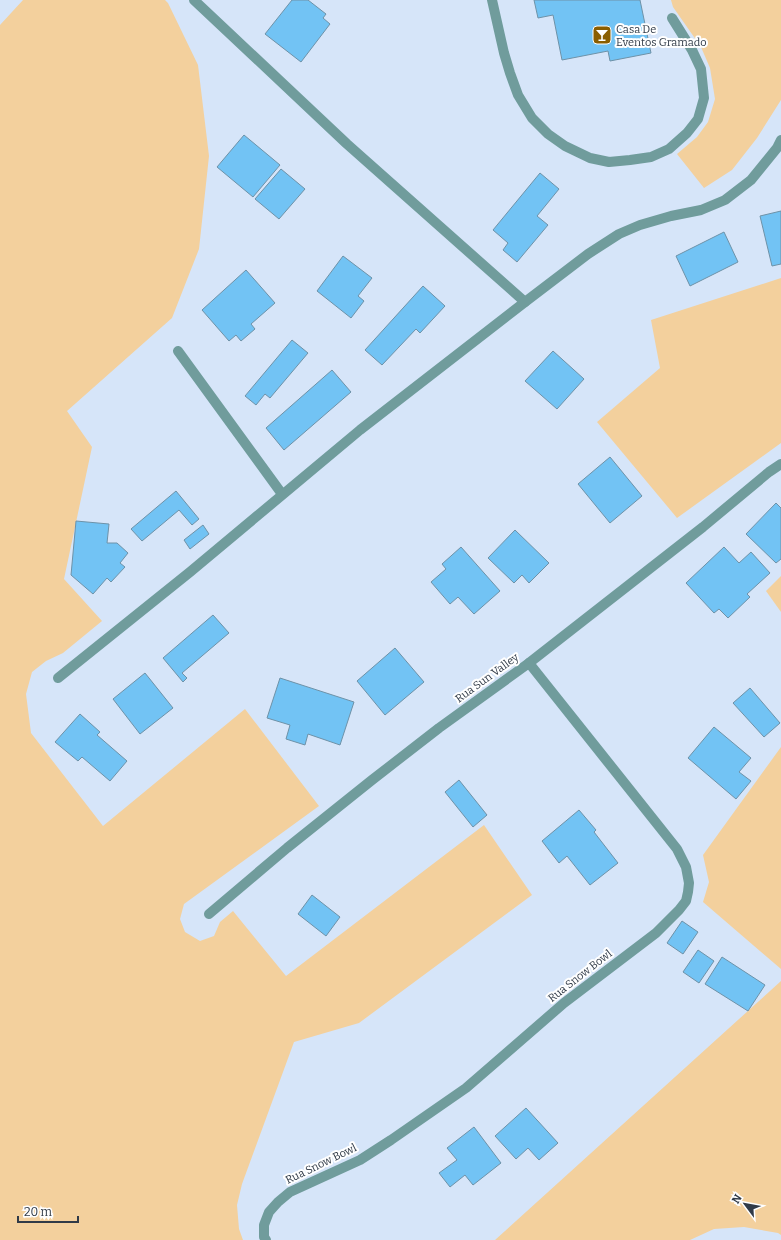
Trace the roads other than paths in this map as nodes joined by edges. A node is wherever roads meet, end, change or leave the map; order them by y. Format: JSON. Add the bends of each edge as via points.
{"nodes":[{"id":1,"x":194,"y":0,"type":"edge"},
{"id":2,"x":492,"y":0,"type":"edge"},
{"id":3,"x":672,"y":18,"type":"dead end"},
{"id":4,"x":781,"y":140,"type":"edge"},
{"id":5,"x":525,"y":302,"type":"junction"},
{"id":6,"x":178,"y":351,"type":"dead end"},
{"id":7,"x":781,"y":464,"type":"edge"},
{"id":8,"x":282,"y":494,"type":"junction"},
{"id":9,"x":529,"y":663,"type":"junction"},
{"id":10,"x":58,"y":678,"type":"dead end"},
{"id":11,"x":209,"y":914,"type":"dead end"},
{"id":12,"x":266,"y":1240,"type":"edge"}],
"edges":[{"from":1,"to":5,"type":"street","via":[[347,144]]},
{"from":2,"to":3,"type":"street","via":[[506,60],[518,95],[532,118],[564,146],[590,158],[609,162],[651,157],[669,149],[698,119],[704,98],[701,69]]},
{"from":4,"to":5,"type":"street","via":[[778,148],[751,180],[725,200],[701,210],[640,225],[619,234]]},
{"from":5,"to":8,"type":"street"},
{"from":6,"to":8,"type":"street"},
{"from":7,"to":9,"type":"street","name":"Rua Sun Valley"},
{"from":8,"to":10,"type":"street"},
{"from":9,"to":11,"type":"street","name":"Rua Sun Valley","via":[[372,780]]},
{"from":9,"to":12,"type":"street","name":"Rua Snow Bowl","via":[[677,849],[686,867],[689,883],[686,901],[656,933],[564,1003],[466,1088],[360,1160],[290,1192],[269,1212],[264,1225]]}]}
